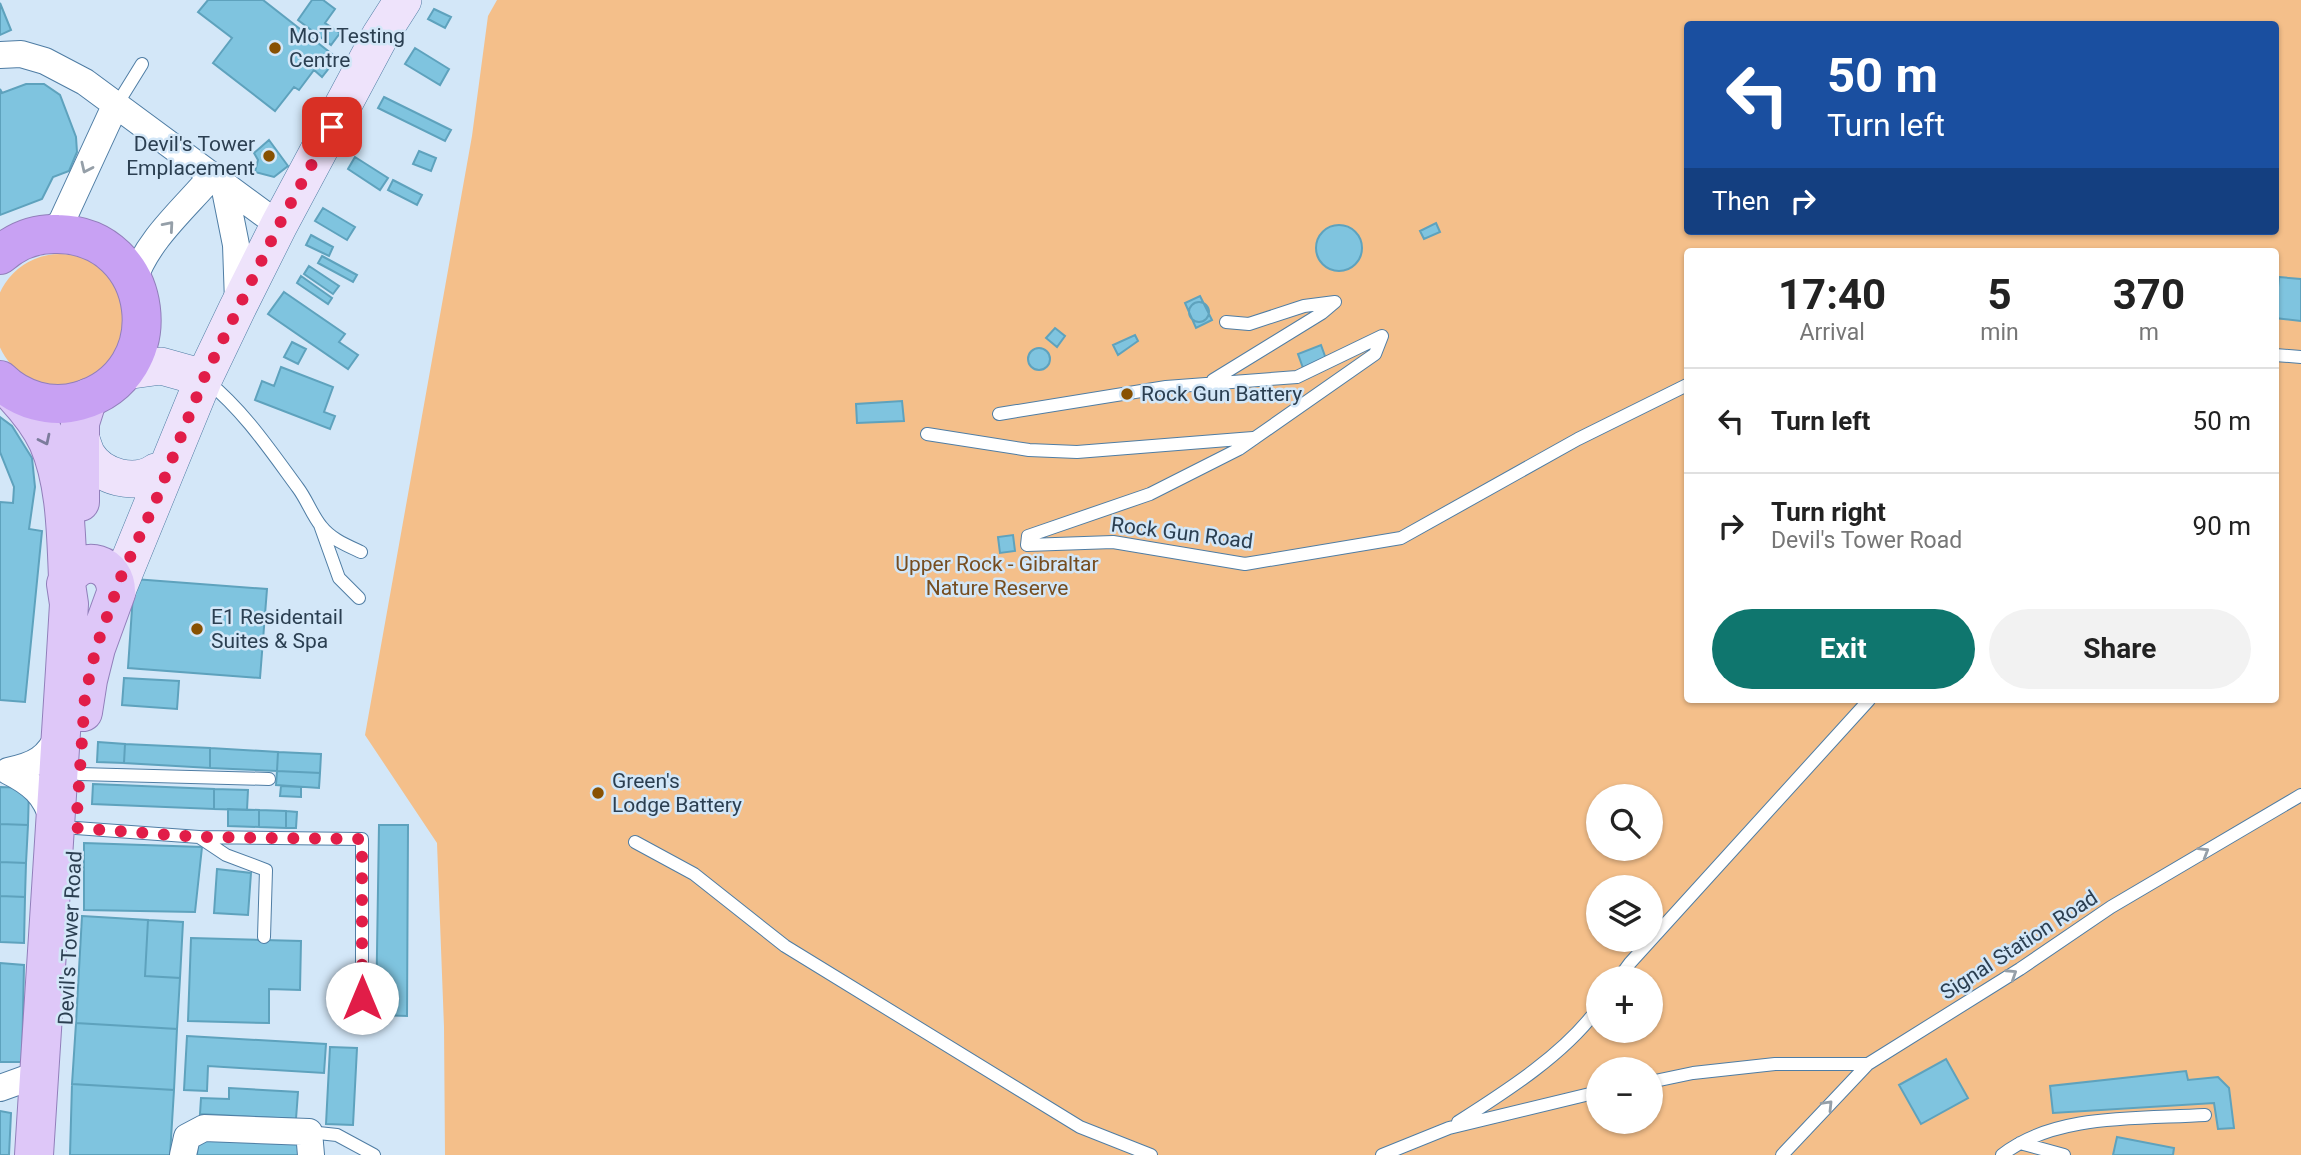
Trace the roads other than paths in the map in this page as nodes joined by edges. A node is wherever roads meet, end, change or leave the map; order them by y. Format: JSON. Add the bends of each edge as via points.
{"nodes":[{"id":1,"x":402,"y":0,"type":"edge"},
{"id":2,"x":0,"y":55,"type":"edge"},
{"id":3,"x":142,"y":65,"type":"dead end"},
{"id":4,"x":116,"y":106,"type":"junction"},
{"id":5,"x":308,"y":172,"type":"junction"},
{"id":6,"x":226,"y":187,"type":"junction"},
{"id":7,"x":279,"y":225,"type":"junction"},
{"id":8,"x":46,"y":233,"type":"junction"},
{"id":9,"x":0,"y":255,"type":"edge"},
{"id":10,"x":134,"y":280,"type":"junction"},
{"id":11,"x":237,"y":309,"type":"junction"},
{"id":12,"x":1226,"y":322,"type":"dead end"},
{"id":13,"x":2279,"y":355,"type":"edge"},
{"id":14,"x":2301,"y":357,"type":"edge"},
{"id":15,"x":143,"y":368,"type":"junction"},
{"id":16,"x":204,"y":378,"type":"junction"},
{"id":17,"x":1210,"y":382,"type":"junction"},
{"id":18,"x":3,"y":383,"type":"edge"},
{"id":19,"x":1684,"y":386,"type":"edge"},
{"id":20,"x":999,"y":414,"type":"dead end"},
{"id":21,"x":84,"y":416,"type":"junction"},
{"id":22,"x":927,"y":434,"type":"dead end"},
{"id":23,"x":1254,"y":438,"type":"junction"},
{"id":24,"x":165,"y":461,"type":"junction"},
{"id":25,"x":320,"y":525,"type":"junction"},
{"id":26,"x":361,"y":552,"type":"dead end"},
{"id":27,"x":91,"y":582,"type":"junction"},
{"id":28,"x":359,"y":598,"type":"dead end"},
{"id":29,"x":1866,"y":703,"type":"edge"},
{"id":30,"x":60,"y":733,"type":"junction"},
{"id":31,"x":4,"y":771,"type":"edge"},
{"id":32,"x":79,"y":774,"type":"junction"},
{"id":33,"x":269,"y":779,"type":"dead end"},
{"id":34,"x":2301,"y":795,"type":"edge"},
{"id":35,"x":65,"y":827,"type":"junction"},
{"id":36,"x":199,"y":837,"type":"junction"},
{"id":37,"x":635,"y":842,"type":"dead end"},
{"id":38,"x":264,"y":936,"type":"dead end"},
{"id":39,"x":1629,"y":966,"type":"edge"},
{"id":40,"x":362,"y":1024,"type":"dead end"},
{"id":41,"x":1586,"y":1024,"type":"edge"},
{"id":42,"x":1868,"y":1063,"type":"junction"},
{"id":43,"x":39,"y":1074,"type":"junction"},
{"id":44,"x":1663,"y":1079,"type":"edge"},
{"id":45,"x":0,"y":1088,"type":"edge"},
{"id":46,"x":1586,"y":1095,"type":"edge"},
{"id":47,"x":2204,"y":1115,"type":"dead end"},
{"id":48,"x":1449,"y":1128,"type":"junction"},
{"id":49,"x":2020,"y":1143,"type":"junction"},
{"id":50,"x":310,"y":1144,"type":"edge"},
{"id":51,"x":34,"y":1155,"type":"edge"},
{"id":52,"x":57,"y":1155,"type":"edge"},
{"id":53,"x":183,"y":1155,"type":"edge"},
{"id":54,"x":374,"y":1155,"type":"edge"},
{"id":55,"x":1151,"y":1155,"type":"edge"},
{"id":56,"x":1382,"y":1155,"type":"edge"},
{"id":57,"x":1782,"y":1155,"type":"edge"},
{"id":58,"x":2002,"y":1155,"type":"edge"},
{"id":59,"x":2064,"y":1155,"type":"edge"}],
"edges":[{"from":1,"to":5,"type":"main road"},
{"from":2,"to":4,"type":"street","via":[[20,54],[45,61],[85,82]]},
{"from":3,"to":4,"type":"lane"},
{"from":4,"to":6,"type":"street"},
{"from":4,"to":8,"type":"street","one_way":true,"via":[[61,223]]},
{"from":5,"to":6,"type":"street","via":[[272,196]]},
{"from":5,"to":7,"type":"main road"},
{"from":6,"to":7,"type":"street"},
{"from":10,"to":6,"type":"street","one_way":true,"via":[[139,263],[153,244]]},
{"from":6,"to":11,"type":"street","via":[[239,274]]},
{"from":7,"to":11,"type":"main road"},
{"from":8,"to":9,"type":"highway","via":[[20,241]]},
{"from":8,"to":10,"type":"highway","via":[[72,234],[97,242],[118,258]]},
{"from":10,"to":15,"type":"highway","via":[[142,303],[139,343]]},
{"from":11,"to":16,"type":"main road"},
{"from":12,"to":17,"type":"lane","via":[[1249,324],[1304,306],[1335,302]]},
{"from":13,"to":14,"type":"lane"},
{"from":15,"to":16,"type":"main road"},
{"from":15,"to":21,"type":"highway","via":[[102,391]]},
{"from":16,"to":24,"type":"main road"},
{"from":16,"to":25,"type":"lane","via":[[257,432]]},
{"from":17,"to":20,"type":"lane"},
{"from":17,"to":23,"type":"lane","name":"Rock Gun Road","via":[[1297,377],[1382,336],[1375,354]]},
{"from":18,"to":21,"type":"highway","via":[[22,396],[50,403],[74,402]]},
{"from":18,"to":27,"type":"main road","one_way":true,"via":[[34,419],[51,452]]},
{"from":19,"to":23,"type":"lane","name":"Rock Gun Road","via":[[1578,439],[1401,538],[1245,564],[1113,542],[1027,545],[1028,536],[1150,495]]},
{"from":21,"to":24,"type":"main road","via":[[87,455],[104,470],[134,480],[149,477]]},
{"from":21,"to":27,"type":"main road","via":[[81,547]]},
{"from":22,"to":23,"type":"lane","via":[[1029,450],[1077,452]]},
{"from":24,"to":27,"type":"main road","via":[[165,477]]},
{"from":25,"to":26,"type":"lane"},
{"from":25,"to":28,"type":"lane","via":[[339,578]]},
{"from":27,"to":30,"type":"main road","name":"Devil's Tower Road","via":[[69,610]]},
{"from":27,"to":32,"type":"main road","name":"Devil's Tower Road"},
{"from":29,"to":39,"type":"lane"},
{"from":30,"to":31,"type":"street","via":[[41,760]]},
{"from":30,"to":35,"type":"main road","name":"Devil's Tower Road"},
{"from":31,"to":35,"type":"street","via":[[31,783]]},
{"from":32,"to":33,"type":"lane"},
{"from":32,"to":35,"type":"main road","name":"Devil's Tower Road"},
{"from":42,"to":34,"type":"lane","name":"Signal Station Road","one_way":true,"via":[[2111,907]]},
{"from":35,"to":36,"type":"lane"},
{"from":35,"to":43,"type":"main road","name":"Devil's Tower Road"},
{"from":35,"to":52,"type":"main road","name":"Devil's Tower Road"},
{"from":36,"to":38,"type":"lane","via":[[226,855],[266,870]]},
{"from":36,"to":40,"type":"lane","via":[[362,839]]},
{"from":37,"to":55,"type":"lane","via":[[694,874],[785,946],[1080,1127]]},
{"from":41,"to":48,"type":"lane","via":[[1508,1091]]},
{"from":42,"to":44,"type":"lane","via":[[1775,1064]]},
{"from":57,"to":42,"type":"lane","name":"Signal Station Road","one_way":true},
{"from":43,"to":45,"type":"street"},
{"from":43,"to":51,"type":"main road","name":"Devil's Tower Road"},
{"from":46,"to":48,"type":"lane"},
{"from":47,"to":49,"type":"lane","via":[[2091,1122],[2055,1128]]},
{"from":48,"to":56,"type":"lane"},
{"from":49,"to":58,"type":"lane"},
{"from":49,"to":59,"type":"lane"},
{"from":50,"to":53,"type":"street","via":[[204,1128],[187,1137]]},
{"from":50,"to":54,"type":"lane","via":[[337,1135]]}]}
